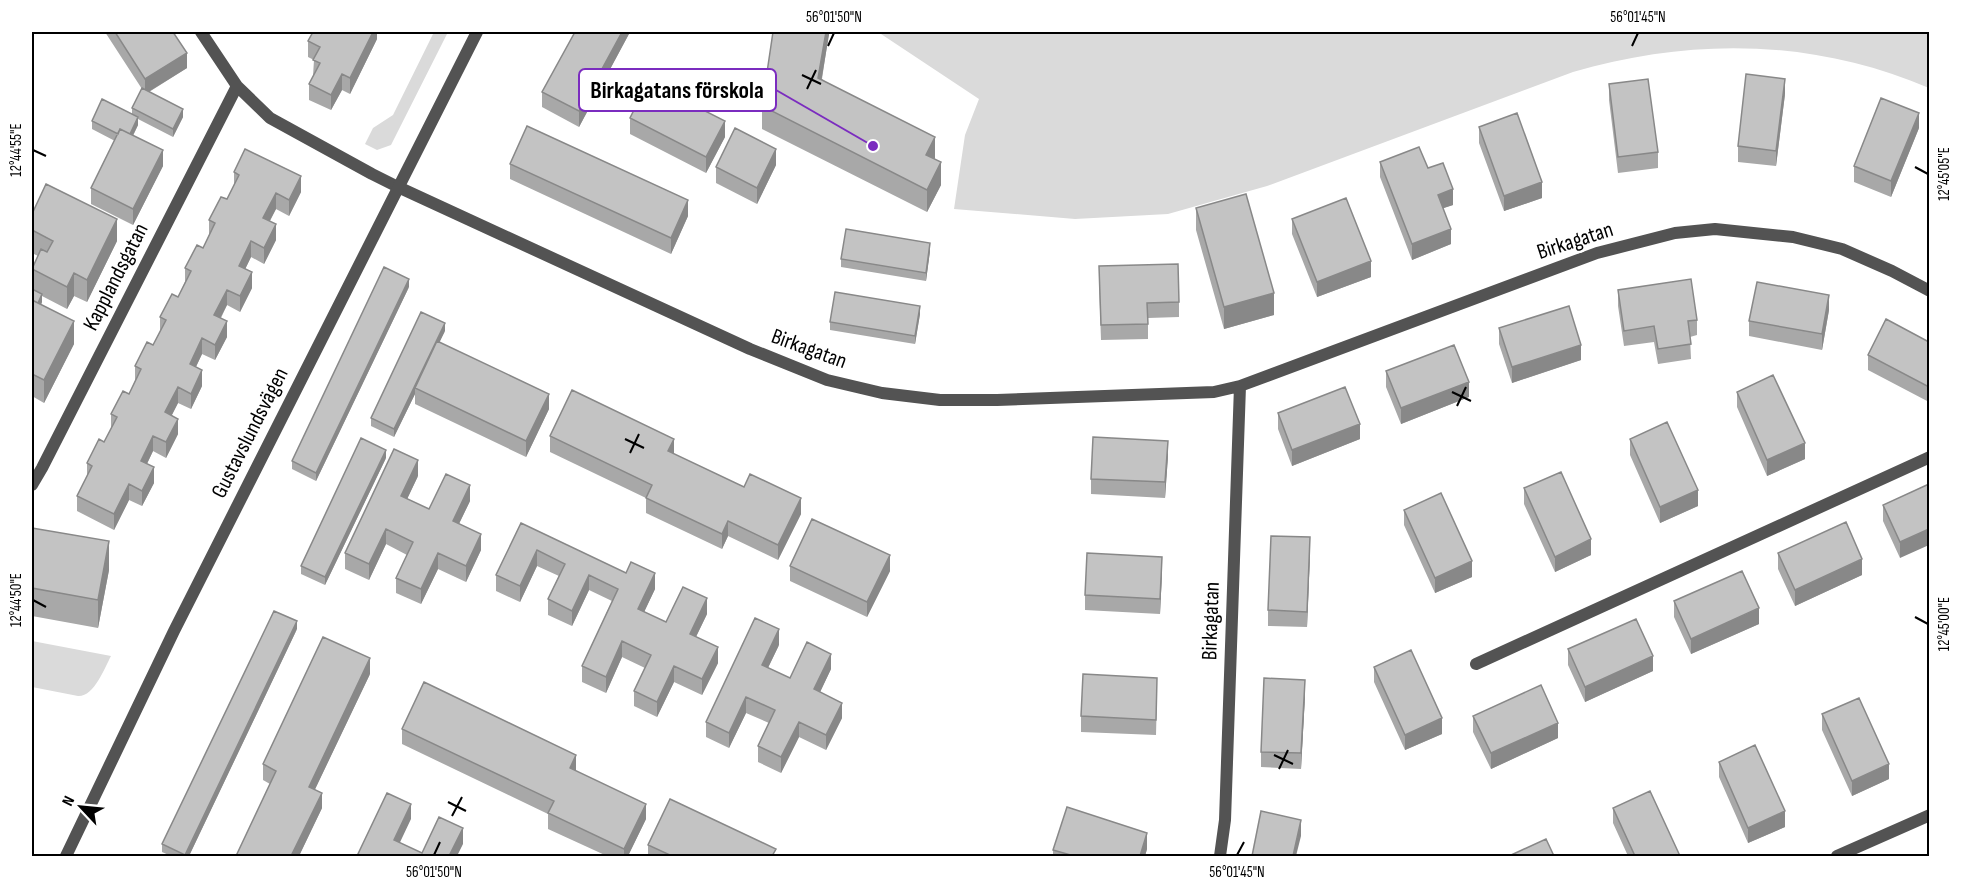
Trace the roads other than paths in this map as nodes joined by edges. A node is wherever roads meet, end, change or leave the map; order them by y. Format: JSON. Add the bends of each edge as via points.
{"nodes":[{"id":1,"x":201,"y":32,"type":"edge"},
{"id":2,"x":477,"y":32,"type":"edge"},
{"id":3,"x":237,"y":86,"type":"junction"},
{"id":4,"x":398,"y":187,"type":"junction"},
{"id":5,"x":1929,"y":291,"type":"edge"},
{"id":6,"x":1240,"y":386,"type":"junction"},
{"id":7,"x":1929,"y":457,"type":"edge"},
{"id":8,"x":32,"y":485,"type":"edge"},
{"id":9,"x":1476,"y":664,"type":"dead end"},
{"id":10,"x":1929,"y":815,"type":"edge"},
{"id":11,"x":66,"y":856,"type":"edge"},
{"id":12,"x":1220,"y":856,"type":"edge"},
{"id":13,"x":1837,"y":856,"type":"edge"}],
"edges":[{"from":1,"to":3,"type":"street","name":"Birkagatan"},
{"from":2,"to":4,"type":"street","name":"Gustavslundsvägen"},
{"from":3,"to":4,"type":"street","name":"Birkagatan","via":[[270,118]]},
{"from":3,"to":8,"type":"street","name":"Kapplandsgatan"},
{"from":4,"to":6,"type":"street","name":"Birkagatan","via":[[750,349],[827,380],[882,393],[940,400],[997,400],[1194,394]]},
{"from":4,"to":11,"type":"street","name":"Gustavslundsvägen","via":[[174,631]]},
{"from":5,"to":6,"type":"street","name":"Birkagatan","via":[[1842,249],[1793,237],[1715,229],[1675,233],[1597,253]]},
{"from":6,"to":12,"type":"street","name":"Birkagatan","via":[[1225,820]]},
{"from":7,"to":9,"type":"street"},
{"from":10,"to":13,"type":"street"}]}
